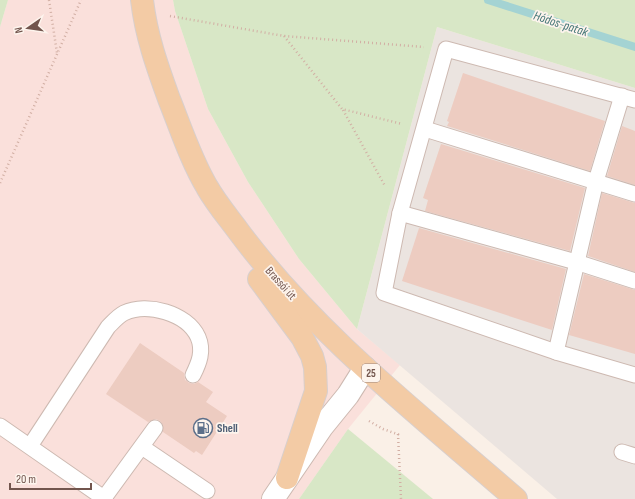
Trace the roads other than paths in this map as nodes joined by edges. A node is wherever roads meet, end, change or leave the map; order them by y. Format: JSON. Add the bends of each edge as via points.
{"nodes":[{"id":1,"x":142,"y":0,"type":"edge"},
{"id":2,"x":628,"y":98,"type":"edge"},
{"id":3,"x":425,"y":129,"type":"junction"},
{"id":4,"x":596,"y":181,"type":"junction"},
{"id":5,"x":635,"y":194,"type":"edge"},
{"id":6,"x":400,"y":213,"type":"junction"},
{"id":7,"x":239,"y":232,"type":"junction"},
{"id":8,"x":576,"y":262,"type":"junction"},
{"id":9,"x":635,"y":281,"type":"edge"},
{"id":10,"x":556,"y":352,"type":"junction"},
{"id":11,"x":365,"y":368,"type":"junction"},
{"id":12,"x":193,"y":375,"type":"dead end"},
{"id":13,"x":635,"y":375,"type":"edge"},
{"id":14,"x":0,"y":426,"type":"edge"},
{"id":15,"x":155,"y":428,"type":"dead end"},
{"id":16,"x":30,"y":446,"type":"junction"},
{"id":17,"x":142,"y":448,"type":"junction"},
{"id":18,"x":287,"y":478,"type":"junction"},
{"id":19,"x":207,"y":491,"type":"dead end"},
{"id":20,"x":104,"y":499,"type":"edge"},
{"id":21,"x":273,"y":499,"type":"edge"},
{"id":22,"x":516,"y":499,"type":"edge"}],
"edges":[{"from":1,"to":7,"type":"main road","name":"Brassói út","number":"25","via":[[144,22],[156,65],[181,130],[207,187]]},
{"from":2,"to":3,"type":"lane","via":[[446,49]]},
{"from":2,"to":4,"type":"lane"},
{"from":3,"to":4,"type":"lane"},
{"from":3,"to":6,"type":"lane"},
{"from":4,"to":5,"type":"lane"},
{"from":4,"to":8,"type":"lane"},
{"from":6,"to":8,"type":"lane"},
{"from":6,"to":10,"type":"lane","via":[[384,293]]},
{"from":7,"to":11,"type":"main road","name":"Brassói út","number":"25","via":[[279,282],[322,328]]},
{"from":7,"to":18,"type":"main road","via":[[253,270],[299,332],[315,367],[316,392],[313,405]]},
{"from":8,"to":9,"type":"lane"},
{"from":8,"to":10,"type":"lane"},
{"from":10,"to":13,"type":"lane"},
{"from":11,"to":18,"type":"street"},
{"from":11,"to":22,"type":"main road","name":"Brassói út","number":"25"},
{"from":12,"to":16,"type":"lane","via":[[201,353],[198,336],[190,326],[170,313],[159,310],[144,308],[123,313],[108,327]]},
{"from":14,"to":16,"type":"lane"},
{"from":15,"to":17,"type":"lane"},
{"from":16,"to":20,"type":"lane"},
{"from":17,"to":19,"type":"lane"},
{"from":17,"to":20,"type":"lane"},
{"from":18,"to":21,"type":"street"}]}
